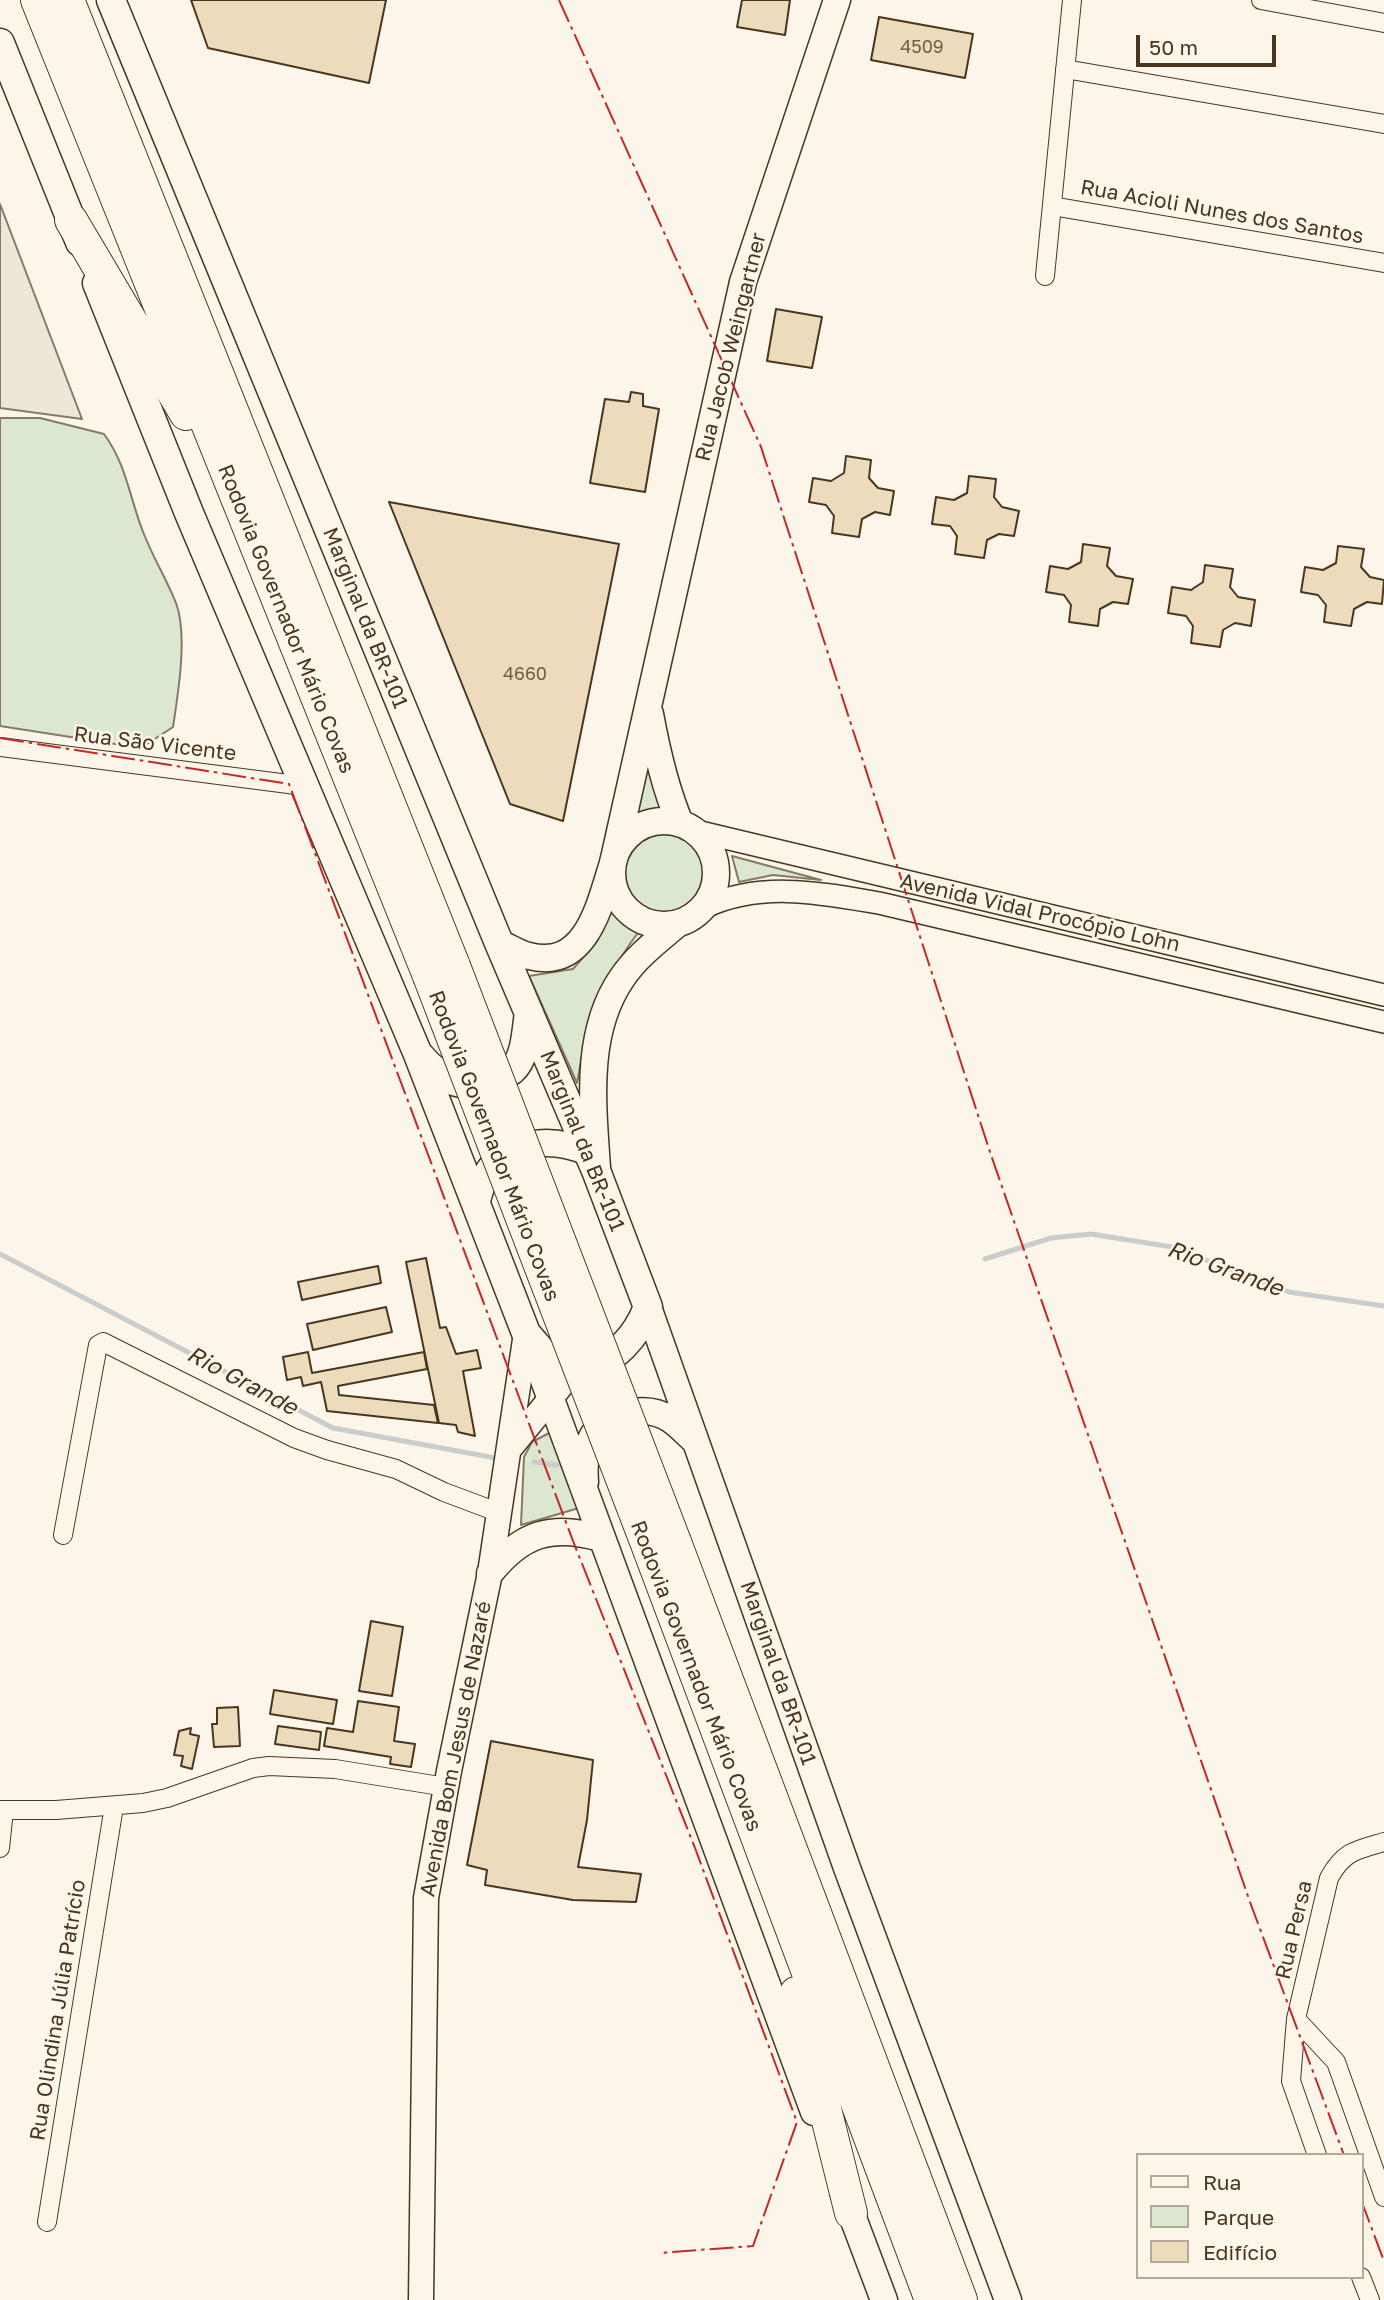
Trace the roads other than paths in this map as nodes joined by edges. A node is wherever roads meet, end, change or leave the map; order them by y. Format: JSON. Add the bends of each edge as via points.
{"nodes":[{"id":1,"x":37,"y":0,"type":"edge"},
{"id":2,"x":68,"y":0,"type":"edge"},
{"id":3,"x":111,"y":0,"type":"edge"},
{"id":4,"x":837,"y":0,"type":"edge"},
{"id":5,"x":1072,"y":0,"type":"edge"},
{"id":6,"x":1261,"y":0,"type":"edge"},
{"id":7,"x":1384,"y":23,"type":"edge"},
{"id":8,"x":0,"y":43,"type":"edge"},
{"id":9,"x":1065,"y":69,"type":"junction"},
{"id":10,"x":1384,"y":124,"type":"edge"},
{"id":11,"x":1052,"y":206,"type":"junction"},
{"id":12,"x":71,"y":219,"type":"junction"},
{"id":13,"x":1384,"y":263,"type":"edge"},
{"id":14,"x":1045,"y":276,"type":"dead end"},
{"id":15,"x":242,"y":509,"type":"junction"},
{"id":16,"x":648,"y":701,"type":"junction"},
{"id":17,"x":0,"y":747,"type":"edge"},
{"id":18,"x":304,"y":786,"type":"junction"},
{"id":19,"x":688,"y":827,"type":"junction"},
{"id":20,"x":613,"y":863,"type":"junction"},
{"id":21,"x":705,"y":907,"type":"junction"},
{"id":22,"x":676,"y":925,"type":"junction"},
{"id":23,"x":499,"y":943,"type":"junction"},
{"id":24,"x":442,"y":971,"type":"junction"},
{"id":25,"x":1384,"y":995,"type":"edge"},
{"id":26,"x":529,"y":1013,"type":"junction"},
{"id":27,"x":1384,"y":1022,"type":"edge"},
{"id":28,"x":417,"y":1052,"type":"junction"},
{"id":29,"x":593,"y":1162,"type":"junction"},
{"id":30,"x":476,"y":1203,"type":"junction"},
{"id":31,"x":648,"y":1307,"type":"junction"},
{"id":32,"x":526,"y":1333,"type":"junction"},
{"id":33,"x":573,"y":1371,"type":"junction"},
{"id":34,"x":551,"y":1401,"type":"junction"},
{"id":35,"x":698,"y":1444,"type":"junction"},
{"id":36,"x":509,"y":1451,"type":"junction"},
{"id":37,"x":586,"y":1497,"type":"junction"},
{"id":38,"x":500,"y":1513,"type":"junction"},
{"id":39,"x":63,"y":1535,"type":"dead end"},
{"id":40,"x":601,"y":1538,"type":"junction"},
{"id":41,"x":662,"y":1547,"type":"junction"},
{"id":42,"x":490,"y":1573,"type":"junction"},
{"id":43,"x":446,"y":1787,"type":"junction"},
{"id":44,"x":114,"y":1806,"type":"junction"},
{"id":45,"x":2,"y":1810,"type":"edge"},
{"id":46,"x":1384,"y":1842,"type":"edge"},
{"id":47,"x":760,"y":1846,"type":"junction"},
{"id":48,"x":0,"y":1848,"type":"edge"},
{"id":49,"x":1296,"y":2019,"type":"junction"},
{"id":50,"x":1316,"y":2153,"type":"edge"},
{"id":51,"x":1384,"y":2197,"type":"edge"},
{"id":52,"x":852,"y":2213,"type":"junction"},
{"id":53,"x":47,"y":2222,"type":"dead end"},
{"id":54,"x":1362,"y":2279,"type":"edge"},
{"id":55,"x":421,"y":2300,"type":"edge"},
{"id":56,"x":884,"y":2300,"type":"edge"},
{"id":57,"x":931,"y":2300,"type":"edge"},
{"id":58,"x":961,"y":2300,"type":"edge"},
{"id":59,"x":1008,"y":2300,"type":"edge"},
{"id":60,"x":1370,"y":2300,"type":"edge"}],
"edges":[{"from":1,"to":15,"type":"highway","name":"Rodovia Governador Mário Covas"},
{"from":2,"to":24,"type":"highway","name":"Rodovia Governador Mário Covas"},
{"from":3,"to":23,"type":"highway","name":"Marginal da BR-101"},
{"from":4,"to":16,"type":"main road","name":"Rua Jacob Weingartner","via":[[743,282]]},
{"from":5,"to":9,"type":"street"},
{"from":6,"to":7,"type":"street"},
{"from":8,"to":12,"type":"highway"},
{"from":9,"to":10,"type":"street"},
{"from":9,"to":11,"type":"street"},
{"from":11,"to":13,"type":"street","name":"Rua Acioli Nunes dos Santos"},
{"from":11,"to":14,"type":"street"},
{"from":12,"to":15,"type":"highway"},
{"from":12,"to":18,"type":"highway"},
{"from":15,"to":24,"type":"highway","name":"Rodovia Governador Mário Covas"},
{"from":16,"to":19,"type":"main road","name":"Rua Jacob Weingartner","via":[[670,799]]},
{"from":16,"to":20,"type":"main road","name":"Rua Jacob Weingartner"},
{"from":17,"to":18,"type":"street","name":"Rua São Vicente"},
{"from":18,"to":28,"type":"highway"},
{"from":19,"to":20,"type":"main road","via":[[663,821],[646,824],[630,833]]},
{"from":19,"to":21,"type":"main road","via":[[708,844],[715,859],[714,892]]},
{"from":19,"to":25,"type":"street","name":"Avenida Vidal Procópio Lohn"},
{"from":20,"to":22,"type":"main road","via":[[612,880],[627,911],[658,926]]},
{"from":20,"to":23,"type":"main road","name":"Rua Jacob Weingartner","via":[[595,919],[577,946],[547,957],[529,956]]},
{"from":21,"to":22,"type":"main road"},
{"from":21,"to":27,"type":"street","name":"Avenida Vidal Procópio Lohn","via":[[726,897],[765,890],[820,893]]},
{"from":22,"to":29,"type":"main road","via":[[621,979],[607,1008],[592,1085]]},
{"from":23,"to":26,"type":"highway","name":"Marginal da BR-101"},
{"from":24,"to":41,"type":"highway","name":"Rodovia Governador Mário Covas","bridge":true},
{"from":26,"to":28,"type":"highway","via":[[521,1055],[512,1070],[490,1082],[466,1085],[444,1077]]},
{"from":26,"to":29,"type":"highway","name":"Marginal da BR-101"},
{"from":28,"to":30,"type":"highway"},
{"from":29,"to":30,"type":"main road","via":[[571,1145],[534,1143],[493,1166]]},
{"from":29,"to":31,"type":"highway","name":"Marginal da BR-101"},
{"from":30,"to":32,"type":"highway"},
{"from":31,"to":33,"type":"highway","via":[[624,1346],[607,1360]]},
{"from":31,"to":35,"type":"main road","name":"Marginal da BR-101"},
{"from":32,"to":33,"type":"highway","via":[[552,1361]]},
{"from":32,"to":34,"type":"main road"},
{"from":32,"to":36,"type":"main road","name":"Avenida Bom Jesus de Nazaré"},
{"from":33,"to":34,"type":"main road","name":"Avenida Bom Jesus de Nazaré"},
{"from":34,"to":36,"type":"main road","name":"Avenida Bom Jesus de Nazaré"},
{"from":34,"to":37,"type":"main road"},
{"from":35,"to":37,"type":"main road","via":[[669,1418],[646,1410],[619,1414],[598,1426],[586,1449]]},
{"from":35,"to":59,"type":"main road","name":"Marginal da BR-101","via":[[838,1843]]},
{"from":36,"to":38,"type":"main road","name":"Avenida Bom Jesus de Nazaré"},
{"from":37,"to":40,"type":"main road"},
{"from":38,"to":39,"type":"street","via":[[396,1469],[295,1438],[103,1342],[98,1345]]},
{"from":38,"to":42,"type":"main road","name":"Avenida Bom Jesus de Nazaré"},
{"from":40,"to":42,"type":"main road","via":[[577,1531],[551,1531],[506,1553]]},
{"from":40,"to":52,"type":"main road"},
{"from":41,"to":47,"type":"highway","name":"Rodovia Governador Mário Covas"},
{"from":41,"to":58,"type":"highway","name":"Rodovia Governador Mário Covas"},
{"from":42,"to":43,"type":"main road","name":"Avenida Bom Jesus de Nazaré"},
{"from":43,"to":44,"type":"street","via":[[335,1769],[269,1766],[158,1801]]},
{"from":43,"to":55,"type":"main road","name":"Avenida Bom Jesus de Nazaré","via":[[424,1926]]},
{"from":44,"to":45,"type":"street"},
{"from":44,"to":53,"type":"street","name":"Rua Olindina Júlia Patrício"},
{"from":45,"to":48,"type":"street"},
{"from":46,"to":49,"type":"street","name":"Rua Persa","via":[[1339,1859],[1329,1878]]},
{"from":47,"to":52,"type":"highway"},
{"from":47,"to":57,"type":"highway","name":"Rodovia Governador Mário Covas"},
{"from":49,"to":50,"type":"street","name":"Rua Persa","via":[[1291,2081]]},
{"from":49,"to":51,"type":"street","via":[[1336,2062]]},
{"from":52,"to":56,"type":"main road"},
{"from":54,"to":60,"type":"street"}]}
